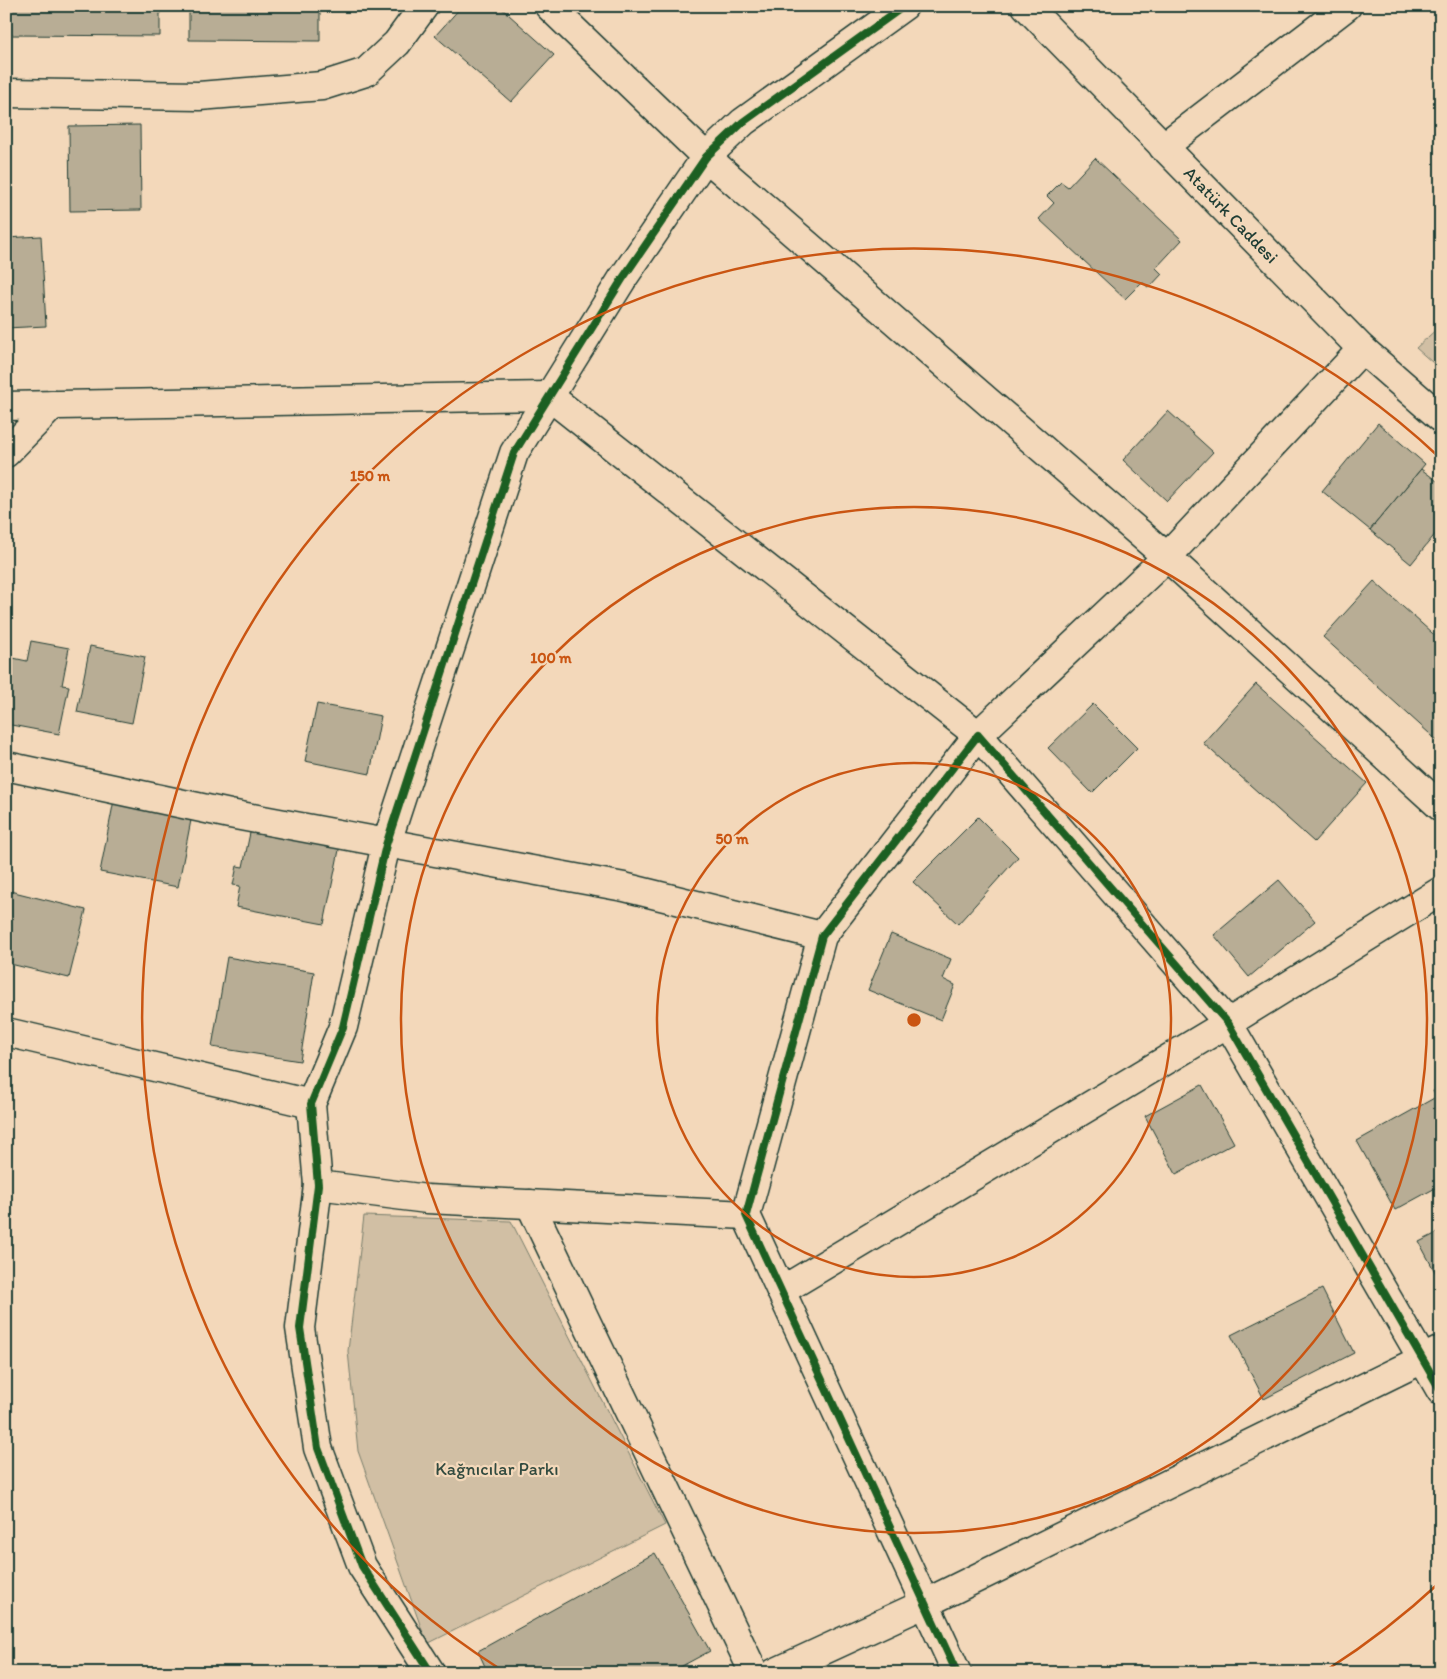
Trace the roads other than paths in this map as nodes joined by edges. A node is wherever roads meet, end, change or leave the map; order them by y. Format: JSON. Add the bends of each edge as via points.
{"nodes":[{"id":1,"x":424,"y":6,"type":"edge"},
{"id":2,"x":549,"y":6,"type":"edge"},
{"id":3,"x":904,"y":6,"type":"edge"},
{"id":4,"x":1026,"y":6,"type":"edge"},
{"id":5,"x":1347,"y":6,"type":"edge"},
{"id":6,"x":6,"y":93,"type":"edge"},
{"id":7,"x":1163,"y":147,"type":"junction"},
{"id":8,"x":706,"y":157,"type":"junction"},
{"id":9,"x":1362,"y":349,"type":"junction"},
{"id":10,"x":549,"y":396,"type":"junction"},
{"id":11,"x":54,"y":405,"type":"junction"},
{"id":12,"x":6,"y":406,"type":"edge"},
{"id":13,"x":1441,"y":418,"type":"edge"},
{"id":14,"x":6,"y":453,"type":"edge"},
{"id":15,"x":1167,"y":557,"type":"junction"},
{"id":16,"x":978,"y":735,"type":"junction"},
{"id":17,"x":6,"y":766,"type":"edge"},
{"id":18,"x":1441,"y":807,"type":"edge"},
{"id":19,"x":386,"y":845,"type":"junction"},
{"id":20,"x":1441,"y":891,"type":"edge"},
{"id":21,"x":822,"y":936,"type":"junction"},
{"id":22,"x":1228,"y":1024,"type":"junction"},
{"id":23,"x":6,"y":1032,"type":"edge"},
{"id":24,"x":311,"y":1104,"type":"junction"},
{"id":25,"x":318,"y":1185,"type":"junction"},
{"id":26,"x":530,"y":1204,"type":"junction"},
{"id":27,"x":746,"y":1216,"type":"junction"},
{"id":28,"x":781,"y":1291,"type":"junction"},
{"id":29,"x":1431,"y":1355,"type":"edge"},
{"id":30,"x":1441,"y":1392,"type":"edge"},
{"id":31,"x":926,"y":1603,"type":"junction"},
{"id":32,"x":431,"y":1673,"type":"edge"},
{"id":33,"x":754,"y":1673,"type":"edge"},
{"id":34,"x":774,"y":1673,"type":"edge"},
{"id":35,"x":957,"y":1673,"type":"edge"}],
"edges":[{"from":1,"to":6,"type":"street","via":[[397,43],[366,72],[322,86],[200,96]]},
{"from":2,"to":8,"type":"street"},
{"from":3,"to":8,"type":"street","via":[[743,122]]},
{"from":4,"to":7,"type":"street","name":"Atatürk Caddesi"},
{"from":5,"to":7,"type":"street"},
{"from":7,"to":9,"type":"street","name":"Atatürk Caddesi"},
{"from":8,"to":10,"type":"street","via":[[623,278]]},
{"from":8,"to":15,"type":"street"},
{"from":9,"to":13,"type":"street","name":"Atatürk Caddesi"},
{"from":9,"to":15,"type":"street"},
{"from":10,"to":11,"type":"street"},
{"from":10,"to":16,"type":"street"},
{"from":10,"to":19,"type":"street","via":[[514,453]]},
{"from":11,"to":12,"type":"street"},
{"from":11,"to":14,"type":"street"},
{"from":15,"to":16,"type":"street"},
{"from":15,"to":18,"type":"street"},
{"from":16,"to":21,"type":"street"},
{"from":16,"to":22,"type":"street"},
{"from":17,"to":19,"type":"street"},
{"from":19,"to":21,"type":"street","via":[[624,887]]},
{"from":19,"to":24,"type":"street","via":[[343,1028]]},
{"from":20,"to":22,"type":"street"},
{"from":21,"to":27,"type":"street"},
{"from":22,"to":28,"type":"street"},
{"from":22,"to":29,"type":"street"},
{"from":23,"to":24,"type":"street"},
{"from":24,"to":25,"type":"street"},
{"from":25,"to":26,"type":"street","via":[[427,1199]]},
{"from":25,"to":32,"type":"street","via":[[300,1328],[318,1448],[362,1566]]},
{"from":26,"to":27,"type":"street"},
{"from":26,"to":33,"type":"street"},
{"from":27,"to":28,"type":"street"},
{"from":28,"to":31,"type":"street"},
{"from":29,"to":30,"type":"street"},
{"from":29,"to":31,"type":"street"},
{"from":31,"to":34,"type":"street"},
{"from":31,"to":35,"type":"street"}]}
